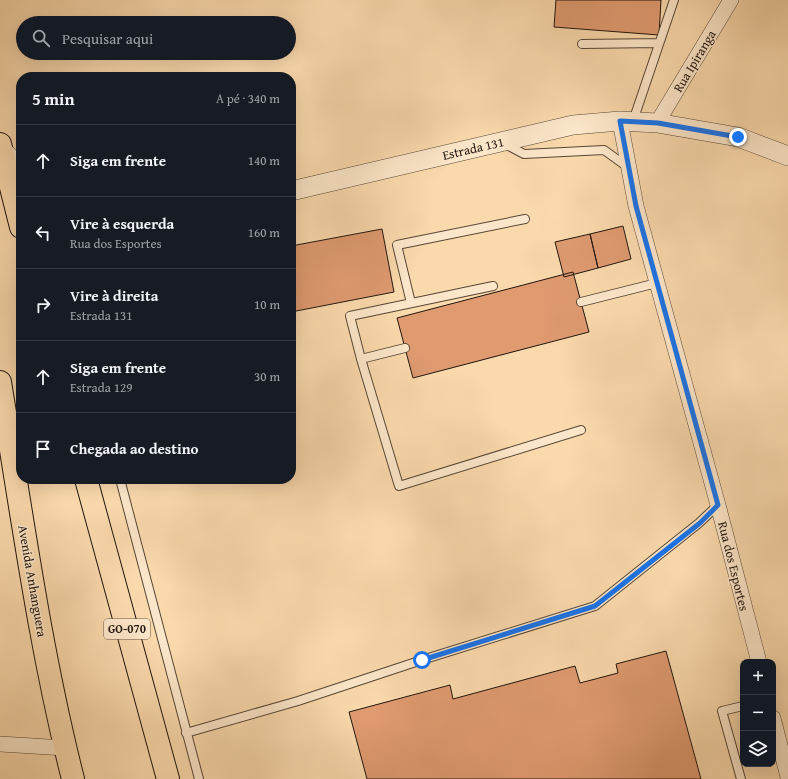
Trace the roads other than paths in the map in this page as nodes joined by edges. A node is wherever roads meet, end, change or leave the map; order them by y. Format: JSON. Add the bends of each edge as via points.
{"nodes":[{"id":1,"x":674,"y":0,"type":"edge"},
{"id":2,"x":731,"y":0,"type":"edge"},
{"id":3,"x":659,"y":43,"type":"junction"},
{"id":4,"x":582,"y":44,"type":"dead end"},
{"id":5,"x":627,"y":121,"type":"junction"},
{"id":6,"x":658,"y":123,"type":"junction"},
{"id":7,"x":501,"y":142,"type":"junction"},
{"id":8,"x":1,"y":147,"type":"edge"},
{"id":9,"x":788,"y":156,"type":"edge"},
{"id":10,"x":629,"y":168,"type":"junction"},
{"id":11,"x":16,"y":177,"type":"edge"},
{"id":12,"x":296,"y":190,"type":"edge"},
{"id":13,"x":525,"y":219,"type":"dead end"},
{"id":14,"x":657,"y":283,"type":"junction"},
{"id":15,"x":493,"y":286,"type":"dead end"},
{"id":16,"x":581,"y":302,"type":"dead end"},
{"id":17,"x":411,"y":303,"type":"junction"},
{"id":18,"x":405,"y":348,"type":"dead end"},
{"id":19,"x":361,"y":359,"type":"junction"},
{"id":20,"x":1,"y":391,"type":"edge"},
{"id":21,"x":581,"y":430,"type":"dead end"},
{"id":22,"x":16,"y":483,"type":"edge"},
{"id":23,"x":16,"y":484,"type":"edge"},
{"id":24,"x":87,"y":484,"type":"edge"},
{"id":25,"x":121,"y":484,"type":"edge"},
{"id":26,"x":718,"y":505,"type":"junction"},
{"id":27,"x":758,"y":659,"type":"edge"},
{"id":28,"x":740,"y":707,"type":"edge"},
{"id":29,"x":776,"y":730,"type":"edge"},
{"id":30,"x":186,"y":733,"type":"junction"},
{"id":31,"x":0,"y":744,"type":"edge"},
{"id":32,"x":66,"y":748,"type":"junction"},
{"id":33,"x":788,"y":777,"type":"edge"},
{"id":34,"x":73,"y":779,"type":"edge"},
{"id":35,"x":168,"y":779,"type":"edge"},
{"id":36,"x":199,"y":779,"type":"edge"},
{"id":37,"x":741,"y":779,"type":"edge"}],
"edges":[{"from":1,"to":3,"type":"lane"},
{"from":2,"to":6,"type":"street","name":"Rua Ipiranga"},
{"from":3,"to":4,"type":"lane"},
{"from":3,"to":5,"type":"lane"},
{"from":5,"to":6,"type":"street","name":"Estrada 131"},
{"from":5,"to":7,"type":"street","name":"Estrada 131","via":[[573,125]]},
{"from":5,"to":10,"type":"street","name":"Rua dos Esportes"},
{"from":6,"to":9,"type":"street","name":"Estrada 131","via":[[738,137]]},
{"from":7,"to":10,"type":"lane","via":[[524,154],[604,150]]},
{"from":7,"to":12,"type":"street","name":"Estrada 131"},
{"from":8,"to":11,"type":"highway"},
{"from":10,"to":14,"type":"street","name":"Rua dos Esportes","via":[[636,206]]},
{"from":13,"to":17,"type":"lane","via":[[397,245]]},
{"from":14,"to":16,"type":"lane"},
{"from":14,"to":26,"type":"street","name":"Rua dos Esportes"},
{"from":15,"to":17,"type":"lane"},
{"from":17,"to":19,"type":"lane","via":[[350,316]]},
{"from":18,"to":19,"type":"lane"},
{"from":19,"to":21,"type":"lane","via":[[399,486]]},
{"from":20,"to":22,"type":"highway","name":"Avenida Anhanguera"},
{"from":23,"to":32,"type":"highway","name":"Avenida Anhanguera","via":[[35,600]]},
{"from":24,"to":35,"type":"highway","number":"GO-070"},
{"from":25,"to":30,"type":"lane"},
{"from":26,"to":27,"type":"street","name":"Rua dos Esportes"},
{"from":26,"to":30,"type":"lane","via":[[700,523],[595,606]]},
{"from":28,"to":37,"type":"lane","via":[[722,711]]},
{"from":29,"to":33,"type":"street"},
{"from":30,"to":36,"type":"lane"},
{"from":31,"to":32,"type":"street"},
{"from":32,"to":34,"type":"highway","name":"Avenida Anhanguera"}]}
